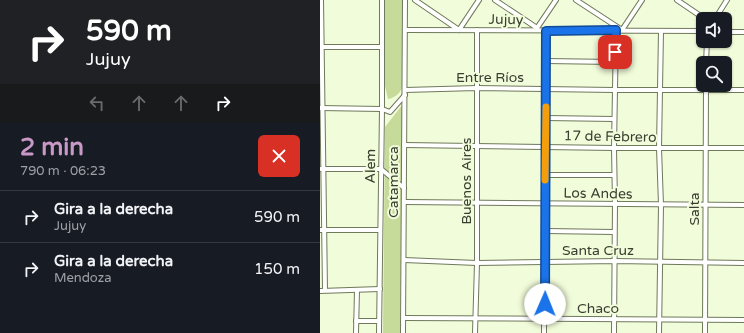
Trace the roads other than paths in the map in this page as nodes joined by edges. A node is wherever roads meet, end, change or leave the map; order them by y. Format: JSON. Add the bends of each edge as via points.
{"nodes":[{"id":1,"x":321,"y":0,"type":"edge"},
{"id":2,"x":382,"y":0,"type":"edge"},
{"id":3,"x":405,"y":0,"type":"edge"},
{"id":4,"x":414,"y":0,"type":"edge"},
{"id":5,"x":479,"y":0,"type":"edge"},
{"id":6,"x":495,"y":0,"type":"edge"},
{"id":7,"x":556,"y":0,"type":"edge"},
{"id":8,"x":576,"y":0,"type":"edge"},
{"id":9,"x":642,"y":0,"type":"edge"},
{"id":10,"x":677,"y":0,"type":"edge"},
{"id":11,"x":727,"y":0,"type":"edge"},
{"id":12,"x":683,"y":2,"type":"edge"},
{"id":13,"x":696,"y":12,"type":"edge"},
{"id":14,"x":719,"y":12,"type":"edge"},
{"id":15,"x":537,"y":29,"type":"junction"},
{"id":16,"x":405,"y":30,"type":"junction"},
{"id":17,"x":459,"y":30,"type":"junction"},
{"id":18,"x":477,"y":30,"type":"junction"},
{"id":19,"x":616,"y":30,"type":"junction"},
{"id":20,"x":622,"y":30,"type":"junction"},
{"id":21,"x":546,"y":31,"type":"junction"},
{"id":22,"x":661,"y":31,"type":"junction"},
{"id":23,"x":696,"y":32,"type":"edge"},
{"id":24,"x":732,"y":32,"type":"edge"},
{"id":25,"x":744,"y":32,"type":"edge"},
{"id":26,"x":321,"y":47,"type":"edge"},
{"id":27,"x":381,"y":47,"type":"junction"},
{"id":28,"x":546,"y":61,"type":"junction"},
{"id":29,"x":614,"y":62,"type":"junction"},
{"id":30,"x":477,"y":88,"type":"junction"},
{"id":31,"x":546,"y":88,"type":"junction"},
{"id":32,"x":614,"y":90,"type":"junction"},
{"id":33,"x":661,"y":90,"type":"junction"},
{"id":34,"x":696,"y":90,"type":"edge"},
{"id":35,"x":732,"y":90,"type":"edge"},
{"id":36,"x":744,"y":90,"type":"edge"},
{"id":37,"x":405,"y":92,"type":"junction"},
{"id":38,"x":706,"y":92,"type":"edge"},
{"id":39,"x":321,"y":108,"type":"edge"},
{"id":40,"x":382,"y":109,"type":"junction"},
{"id":41,"x":546,"y":118,"type":"junction"},
{"id":42,"x":614,"y":119,"type":"junction"},
{"id":43,"x":404,"y":146,"type":"junction"},
{"id":44,"x":545,"y":146,"type":"junction"},
{"id":45,"x":476,"y":147,"type":"junction"},
{"id":46,"x":614,"y":148,"type":"junction"},
{"id":47,"x":659,"y":148,"type":"junction"},
{"id":48,"x":706,"y":148,"type":"junction"},
{"id":49,"x":744,"y":148,"type":"edge"},
{"id":50,"x":322,"y":169,"type":"edge"},
{"id":51,"x":380,"y":169,"type":"junction"},
{"id":52,"x":545,"y":175,"type":"junction"},
{"id":53,"x":614,"y":175,"type":"junction"},
{"id":54,"x":404,"y":188,"type":"junction"},
{"id":55,"x":405,"y":202,"type":"junction"},
{"id":56,"x":477,"y":203,"type":"junction"},
{"id":57,"x":545,"y":203,"type":"junction"},
{"id":58,"x":615,"y":203,"type":"junction"},
{"id":59,"x":706,"y":204,"type":"junction"},
{"id":60,"x":660,"y":205,"type":"junction"},
{"id":61,"x":744,"y":205,"type":"edge"},
{"id":62,"x":322,"y":230,"type":"edge"},
{"id":63,"x":380,"y":230,"type":"junction"},
{"id":64,"x":546,"y":232,"type":"junction"},
{"id":65,"x":614,"y":232,"type":"junction"},
{"id":66,"x":404,"y":260,"type":"junction"},
{"id":67,"x":545,"y":261,"type":"junction"},
{"id":68,"x":615,"y":261,"type":"junction"},
{"id":69,"x":660,"y":262,"type":"junction"},
{"id":70,"x":705,"y":262,"type":"junction"},
{"id":71,"x":477,"y":263,"type":"junction"},
{"id":72,"x":744,"y":263,"type":"edge"},
{"id":73,"x":380,"y":289,"type":"junction"},
{"id":74,"x":325,"y":290,"type":"junction"},
{"id":75,"x":357,"y":290,"type":"junction"},
{"id":76,"x":320,"y":291,"type":"edge"},
{"id":77,"x":404,"y":318,"type":"junction"},
{"id":78,"x":475,"y":318,"type":"junction"},
{"id":79,"x":544,"y":319,"type":"junction"},
{"id":80,"x":614,"y":319,"type":"junction"},
{"id":81,"x":659,"y":319,"type":"junction"},
{"id":82,"x":705,"y":320,"type":"junction"},
{"id":83,"x":744,"y":320,"type":"edge"},
{"id":84,"x":356,"y":321,"type":"junction"},
{"id":85,"x":379,"y":321,"type":"junction"},
{"id":86,"x":356,"y":333,"type":"edge"},
{"id":87,"x":379,"y":333,"type":"edge"},
{"id":88,"x":403,"y":333,"type":"edge"},
{"id":89,"x":475,"y":333,"type":"edge"},
{"id":90,"x":544,"y":333,"type":"edge"},
{"id":91,"x":614,"y":333,"type":"edge"},
{"id":92,"x":659,"y":333,"type":"edge"},
{"id":93,"x":705,"y":333,"type":"edge"}],
"edges":[{"from":1,"to":26,"type":"street"},
{"from":2,"to":27,"type":"street","name":"Alem"},
{"from":3,"to":16,"type":"street","name":"Catamarca"},
{"from":4,"to":17,"type":"street"},
{"from":5,"to":17,"type":"street"},
{"from":6,"to":15,"type":"street"},
{"from":7,"to":15,"type":"street"},
{"from":8,"to":20,"type":"street"},
{"from":9,"to":20,"type":"street"},
{"from":10,"to":12,"type":"street"},
{"from":11,"to":14,"type":"street"},
{"from":12,"to":13,"type":"street"},
{"from":15,"to":18,"type":"street","name":"Jujuy"},
{"from":15,"to":21,"type":"street","name":"Jujuy"},
{"from":16,"to":17,"type":"street","name":"Jujuy"},
{"from":16,"to":37,"type":"street","name":"Catamarca"},
{"from":17,"to":18,"type":"street","name":"Jujuy"},
{"from":18,"to":30,"type":"street","name":"Buenos Aires"},
{"from":19,"to":20,"type":"street","name":"Jujuy"},
{"from":19,"to":21,"type":"street","name":"Jujuy"},
{"from":19,"to":29,"type":"street"},
{"from":20,"to":22,"type":"street","name":"Jujuy"},
{"from":21,"to":28,"type":"street"},
{"from":22,"to":23,"type":"street","name":"Jujuy"},
{"from":22,"to":33,"type":"street"},
{"from":24,"to":25,"type":"street"},
{"from":26,"to":27,"type":"street"},
{"from":26,"to":39,"type":"street"},
{"from":27,"to":40,"type":"street","name":"Alem"},
{"from":28,"to":29,"type":"street"},
{"from":28,"to":31,"type":"street"},
{"from":29,"to":32,"type":"street"},
{"from":30,"to":31,"type":"street","name":"Entre Ríos"},
{"from":30,"to":37,"type":"street","name":"Entre Ríos"},
{"from":30,"to":45,"type":"street","name":"Buenos Aires"},
{"from":31,"to":32,"type":"street","name":"Entre Ríos"},
{"from":31,"to":41,"type":"street"},
{"from":32,"to":33,"type":"street","name":"Entre Ríos"},
{"from":32,"to":42,"type":"street"},
{"from":33,"to":34,"type":"street","name":"Entre Ríos"},
{"from":33,"to":47,"type":"street"},
{"from":35,"to":36,"type":"street","name":"Entre Ríos"},
{"from":37,"to":40,"type":"street","via":[[392,111]]},
{"from":37,"to":43,"type":"street","name":"Catamarca"},
{"from":38,"to":48,"type":"street","name":"Salta"},
{"from":39,"to":40,"type":"street"},
{"from":39,"to":50,"type":"street"},
{"from":40,"to":51,"type":"street","name":"Alem"},
{"from":41,"to":42,"type":"street"},
{"from":41,"to":44,"type":"street"},
{"from":42,"to":46,"type":"street"},
{"from":43,"to":45,"type":"street","name":"17 de Febrero"},
{"from":43,"to":54,"type":"street","name":"Catamarca"},
{"from":44,"to":45,"type":"street","name":"17 de Febrero"},
{"from":44,"to":46,"type":"street","name":"17 de Febrero"},
{"from":44,"to":52,"type":"street"},
{"from":45,"to":56,"type":"street","name":"Buenos Aires"},
{"from":46,"to":47,"type":"street","name":"17 de Febrero"},
{"from":46,"to":53,"type":"street"},
{"from":47,"to":48,"type":"street","name":"17 de Febrero"},
{"from":47,"to":60,"type":"street"},
{"from":48,"to":49,"type":"street","name":"17 de Febrero"},
{"from":48,"to":59,"type":"street","name":"Salta"},
{"from":50,"to":51,"type":"street"},
{"from":50,"to":62,"type":"street"},
{"from":51,"to":54,"type":"street"},
{"from":51,"to":63,"type":"street","name":"Alem"},
{"from":52,"to":53,"type":"street"},
{"from":52,"to":57,"type":"street"},
{"from":53,"to":58,"type":"street"},
{"from":54,"to":55,"type":"street","name":"Catamarca"},
{"from":55,"to":56,"type":"street","name":"Los Andes"},
{"from":55,"to":66,"type":"street","name":"Catamarca"},
{"from":56,"to":57,"type":"street","name":"Los Andes"},
{"from":56,"to":71,"type":"street","name":"Buenos Aires"},
{"from":57,"to":58,"type":"street","name":"Los Andes"},
{"from":57,"to":64,"type":"street"},
{"from":58,"to":60,"type":"street","name":"Los Andes"},
{"from":58,"to":65,"type":"street"},
{"from":59,"to":60,"type":"street","name":"Los Andes"},
{"from":59,"to":61,"type":"street","name":"Los Andes"},
{"from":59,"to":70,"type":"street","name":"Salta"},
{"from":60,"to":69,"type":"street"},
{"from":62,"to":63,"type":"street"},
{"from":62,"to":74,"type":"street"},
{"from":63,"to":73,"type":"street","name":"Alem"},
{"from":64,"to":65,"type":"street"},
{"from":64,"to":67,"type":"street"},
{"from":65,"to":68,"type":"street"},
{"from":66,"to":71,"type":"street","name":"Santa Cruz"},
{"from":66,"to":77,"type":"street","name":"Catamarca"},
{"from":67,"to":68,"type":"street","name":"Santa Cruz"},
{"from":67,"to":71,"type":"street","name":"Santa Cruz"},
{"from":67,"to":79,"type":"street"},
{"from":68,"to":69,"type":"street","name":"Santa Cruz"},
{"from":68,"to":80,"type":"street"},
{"from":69,"to":70,"type":"street","name":"Santa Cruz"},
{"from":69,"to":81,"type":"street"},
{"from":70,"to":72,"type":"street","name":"Santa Cruz"},
{"from":70,"to":82,"type":"street","name":"Salta"},
{"from":71,"to":78,"type":"street","name":"Buenos Aires"},
{"from":73,"to":75,"type":"street"},
{"from":73,"to":85,"type":"street","name":"Alem"},
{"from":74,"to":75,"type":"street"},
{"from":74,"to":76,"type":"street"},
{"from":75,"to":84,"type":"street"},
{"from":77,"to":78,"type":"street","name":"Chaco"},
{"from":77,"to":88,"type":"street","name":"Catamarca"},
{"from":78,"to":79,"type":"street","name":"Chaco"},
{"from":78,"to":89,"type":"street","name":"Buenos Aires"},
{"from":79,"to":80,"type":"street","name":"Chaco"},
{"from":79,"to":90,"type":"street"},
{"from":80,"to":81,"type":"street","name":"Chaco"},
{"from":80,"to":91,"type":"street"},
{"from":81,"to":82,"type":"street","name":"Chaco"},
{"from":81,"to":92,"type":"street"},
{"from":82,"to":83,"type":"street","name":"Chaco"},
{"from":82,"to":93,"type":"street","name":"Salta"},
{"from":84,"to":85,"type":"street"},
{"from":84,"to":86,"type":"street"},
{"from":85,"to":87,"type":"street","name":"Alem"}]}
